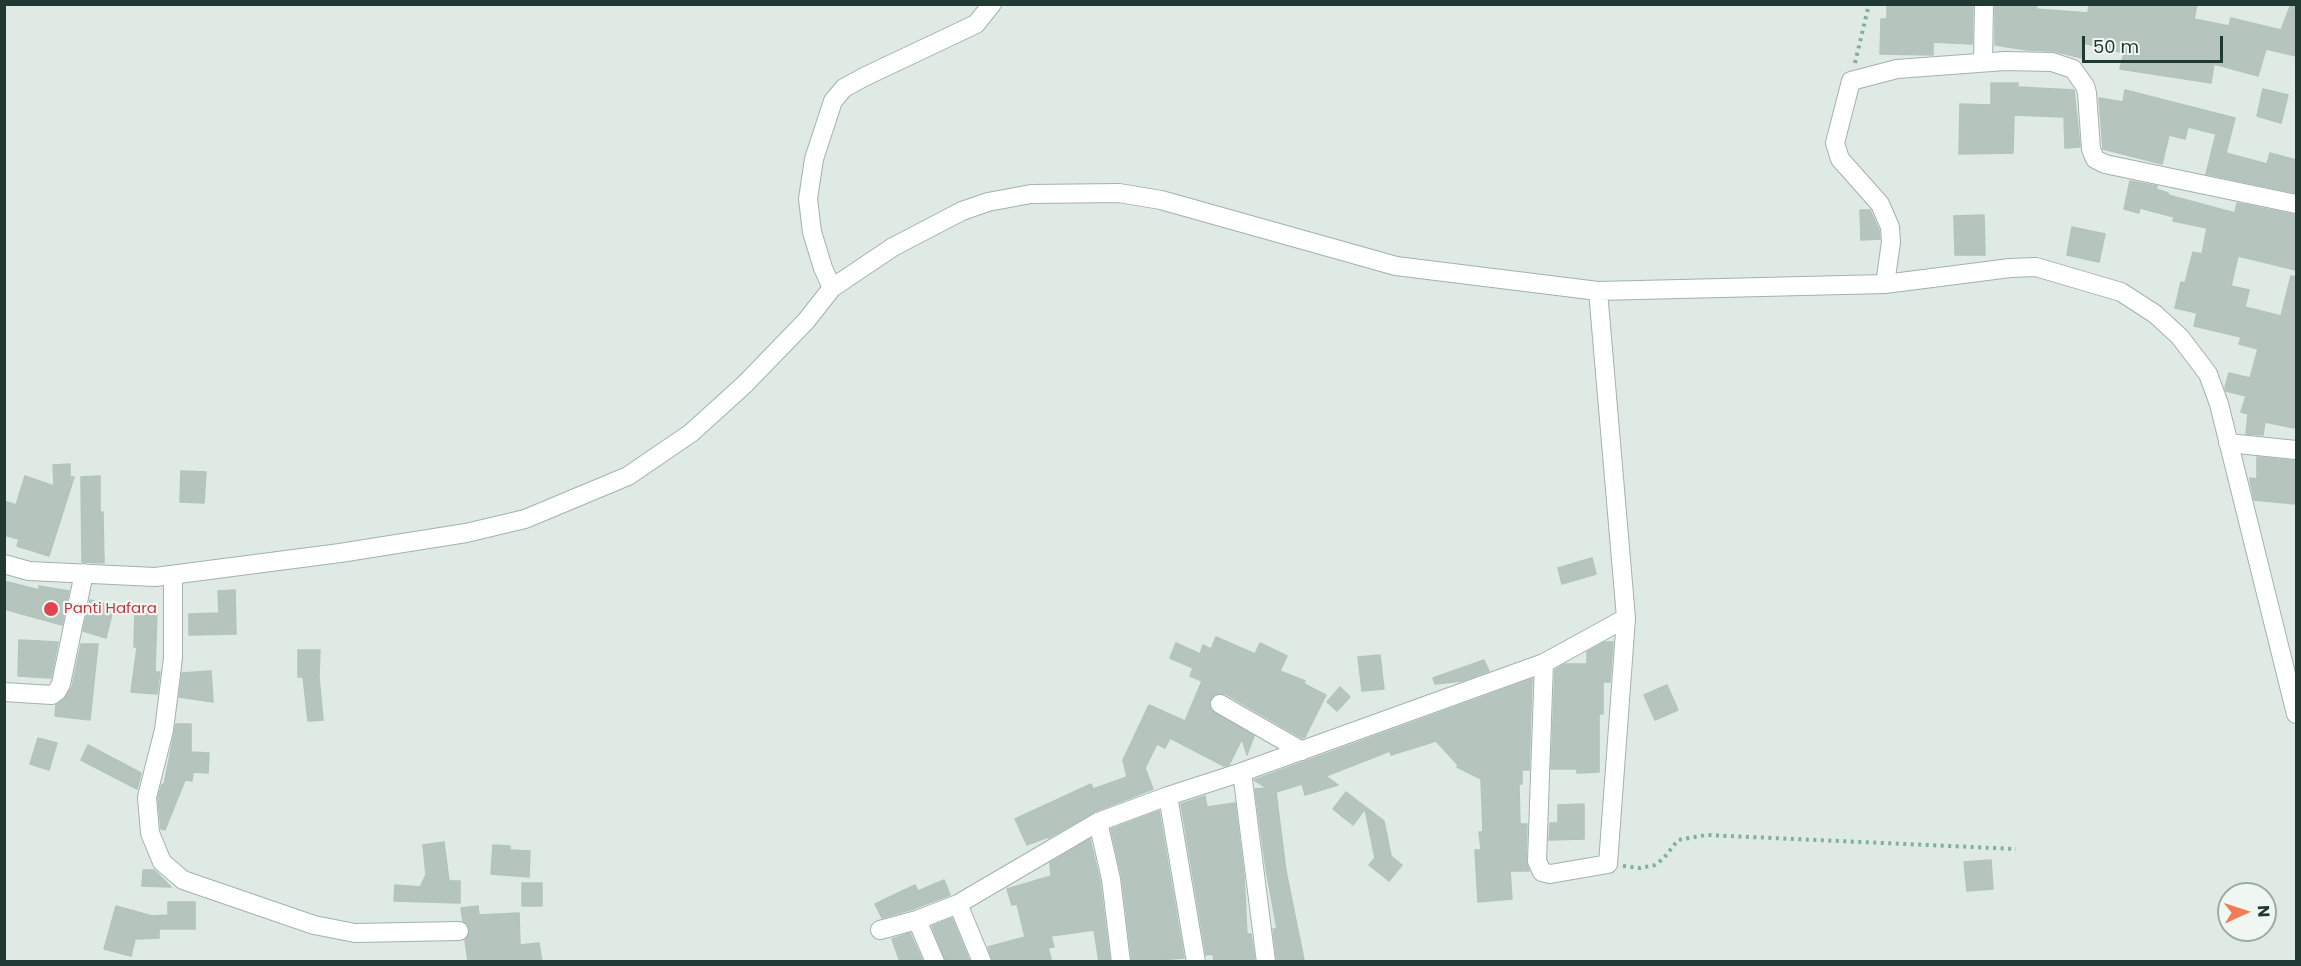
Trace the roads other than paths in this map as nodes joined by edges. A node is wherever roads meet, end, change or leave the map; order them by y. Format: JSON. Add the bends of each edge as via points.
{"nodes":[{"id":1,"x":992,"y":4,"type":"edge"},
{"id":2,"x":1984,"y":4,"type":"edge"},
{"id":3,"x":1983,"y":62,"type":"junction"},
{"id":4,"x":2296,"y":204,"type":"edge"},
{"id":5,"x":1885,"y":284,"type":"junction"},
{"id":6,"x":832,"y":288,"type":"junction"},
{"id":7,"x":1598,"y":291,"type":"junction"},
{"id":8,"x":2228,"y":443,"type":"junction"},
{"id":9,"x":2295,"y":445,"type":"edge"},
{"id":10,"x":4,"y":564,"type":"edge"},
{"id":11,"x":84,"y":573,"type":"junction"},
{"id":12,"x":174,"y":575,"type":"junction"},
{"id":13,"x":1626,"y":618,"type":"junction"},
{"id":14,"x":1544,"y":663,"type":"junction"},
{"id":15,"x":4,"y":692,"type":"edge"},
{"id":16,"x":1220,"y":704,"type":"dead end"},
{"id":17,"x":2296,"y":714,"type":"edge"},
{"id":18,"x":1302,"y":751,"type":"junction"},
{"id":19,"x":1242,"y":772,"type":"junction"},
{"id":20,"x":1168,"y":796,"type":"junction"},
{"id":21,"x":1098,"y":822,"type":"junction"},
{"id":22,"x":958,"y":904,"type":"junction"},
{"id":23,"x":917,"y":920,"type":"junction"},
{"id":24,"x":880,"y":930,"type":"dead end"},
{"id":25,"x":459,"y":931,"type":"dead end"},
{"id":26,"x":935,"y":962,"type":"edge"},
{"id":27,"x":982,"y":962,"type":"edge"},
{"id":28,"x":1121,"y":962,"type":"edge"},
{"id":29,"x":1196,"y":962,"type":"edge"},
{"id":30,"x":1266,"y":962,"type":"edge"}],
"edges":[{"from":1,"to":6,"type":"street","via":[[976,24],[864,77],[844,88],[833,101],[812,168],[808,198],[812,232]]},
{"from":2,"to":3,"type":"street"},
{"from":3,"to":4,"type":"street","via":[[2052,62],[2073,69],[2087,93],[2091,149],[2095,159],[2105,164]]},
{"from":3,"to":5,"type":"street","via":[[1897,69],[1851,81],[1835,142],[1840,159],[1880,204],[1890,226]]},
{"from":5,"to":7,"type":"street"},
{"from":5,"to":8,"type":"street","via":[[2036,267],[2121,292],[2155,314],[2194,352],[2208,374]]},
{"from":6,"to":7,"type":"street","via":[[893,247],[962,211],[1008,197],[1069,192],[1161,200],[1396,266]]},
{"from":6,"to":12,"type":"street","via":[[745,384],[691,433],[628,476],[525,519],[496,526],[340,553]]},
{"from":7,"to":13,"type":"street"},
{"from":8,"to":9,"type":"street"},
{"from":8,"to":17,"type":"street"},
{"from":10,"to":11,"type":"street","via":[[29,571]]},
{"from":11,"to":12,"type":"street"},
{"from":11,"to":15,"type":"street","via":[[57,691],[52,695]]},
{"from":12,"to":25,"type":"street","via":[[174,658],[164,730],[147,797],[150,833],[162,862],[183,880],[314,925],[355,933]]},
{"from":13,"to":14,"type":"street"},
{"from":13,"to":14,"type":"street","via":[[1608,864],[1550,874],[1538,867]]},
{"from":14,"to":18,"type":"street"},
{"from":16,"to":18,"type":"street"},
{"from":18,"to":19,"type":"street"},
{"from":19,"to":20,"type":"street"},
{"from":19,"to":30,"type":"street"},
{"from":20,"to":21,"type":"street"},
{"from":20,"to":29,"type":"street"},
{"from":21,"to":22,"type":"street"},
{"from":21,"to":28,"type":"street","via":[[1111,879]]},
{"from":22,"to":23,"type":"street"},
{"from":22,"to":27,"type":"street"},
{"from":23,"to":24,"type":"street"},
{"from":23,"to":26,"type":"street"}]}
